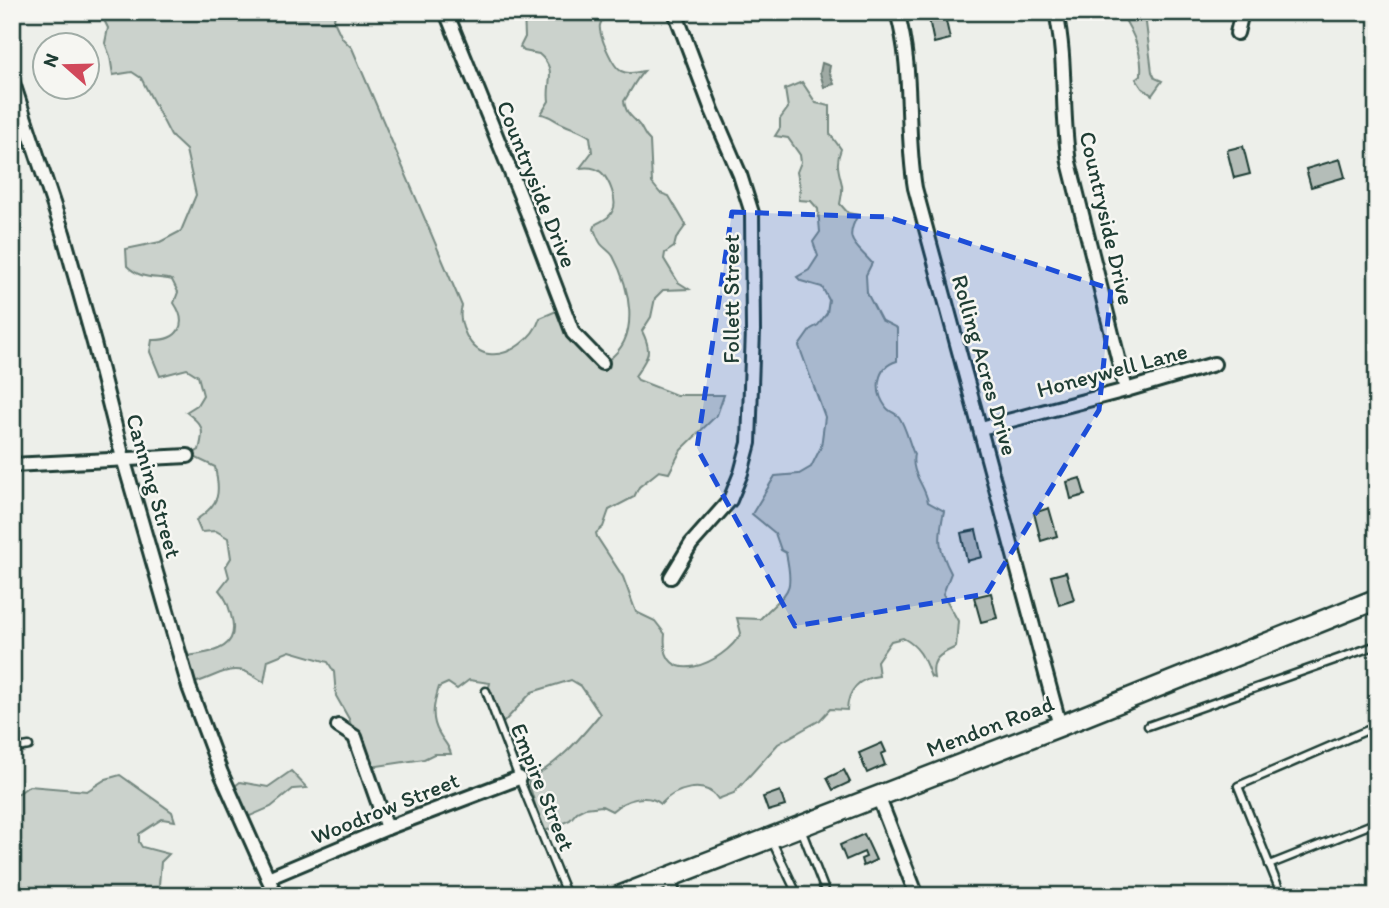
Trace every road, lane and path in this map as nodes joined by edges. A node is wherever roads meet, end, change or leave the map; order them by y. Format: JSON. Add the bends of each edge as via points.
{"nodes":[{"id":1,"x":446,"y":12,"type":"edge"},
{"id":2,"x":675,"y":12,"type":"edge"},
{"id":3,"x":897,"y":12,"type":"edge"},
{"id":4,"x":1056,"y":12,"type":"edge"},
{"id":5,"x":1242,"y":12,"type":"edge"},
{"id":6,"x":1237,"y":33,"type":"dead end"},
{"id":7,"x":12,"y":80,"type":"edge"},
{"id":8,"x":602,"y":363,"type":"dead end"},
{"id":9,"x":1214,"y":364,"type":"dead end"},
{"id":10,"x":1126,"y":390,"type":"junction"},
{"id":11,"x":981,"y":428,"type":"junction"},
{"id":12,"x":188,"y":456,"type":"dead end"},
{"id":13,"x":122,"y":458,"type":"junction"},
{"id":14,"x":12,"y":465,"type":"edge"},
{"id":15,"x":671,"y":577,"type":"dead end"},
{"id":16,"x":1377,"y":598,"type":"edge"},
{"id":17,"x":1377,"y":645,"type":"edge"},
{"id":18,"x":486,"y":691,"type":"dead end"},
{"id":19,"x":338,"y":726,"type":"dead end"},
{"id":20,"x":1060,"y":726,"type":"junction"},
{"id":21,"x":1148,"y":726,"type":"dead end"},
{"id":22,"x":1377,"y":726,"type":"edge"},
{"id":23,"x":29,"y":746,"type":"dead end"},
{"id":24,"x":12,"y":749,"type":"edge"},
{"id":25,"x":519,"y":778,"type":"junction"},
{"id":26,"x":878,"y":796,"type":"junction"},
{"id":27,"x":1377,"y":822,"type":"edge"},
{"id":28,"x":800,"y":826,"type":"junction"},
{"id":29,"x":387,"y":828,"type":"junction"},
{"id":30,"x":770,"y":837,"type":"junction"},
{"id":31,"x":1269,"y":865,"type":"junction"},
{"id":32,"x":268,"y":878,"type":"junction"},
{"id":33,"x":671,"y":887,"type":"edge"},
{"id":34,"x":276,"y":896,"type":"edge"},
{"id":35,"x":567,"y":896,"type":"edge"},
{"id":36,"x":620,"y":896,"type":"edge"},
{"id":37,"x":798,"y":896,"type":"edge"},
{"id":38,"x":827,"y":896,"type":"edge"},
{"id":39,"x":918,"y":896,"type":"edge"},
{"id":40,"x":1282,"y":896,"type":"edge"}],
"edges":[{"from":1,"to":8,"type":"street","name":"Countryside Drive","via":[[573,333]]},
{"from":2,"to":15,"type":"street","name":"Follett Street","via":[[752,213],[753,330],[749,443],[741,473],[730,500],[691,544]]},
{"from":3,"to":11,"type":"street","name":"Rolling Acres Drive","via":[[909,68],[915,188]]},
{"from":4,"to":10,"type":"street","name":"Countryside Drive","via":[[1069,162]]},
{"from":5,"to":6,"type":"street"},
{"from":7,"to":13,"type":"street","name":"Canning Street","via":[[62,233]]},
{"from":9,"to":10,"type":"street","name":"Honeywell Lane"},
{"from":10,"to":11,"type":"street","name":"Honeywell Lane"},
{"from":11,"to":20,"type":"street","name":"Rolling Acres Drive"},
{"from":12,"to":13,"type":"street"},
{"from":13,"to":14,"type":"street"},
{"from":13,"to":32,"type":"street","name":"Canning Street","via":[[189,687],[220,773]]},
{"from":16,"to":20,"type":"main road","name":"Mendon Road"},
{"from":17,"to":21,"type":"lane"},
{"from":18,"to":25,"type":"lane","name":"Empire Street"},
{"from":19,"to":29,"type":"street","via":[[355,737]]},
{"from":20,"to":26,"type":"main road","name":"Mendon Road"},
{"from":22,"to":31,"type":"lane","via":[[1238,786]]},
{"from":23,"to":24,"type":"lane"},
{"from":25,"to":29,"type":"street","name":"Woodrow Street"},
{"from":25,"to":35,"type":"lane","name":"Empire Street"},
{"from":26,"to":28,"type":"main road","name":"Mendon Road"},
{"from":26,"to":39,"type":"street"},
{"from":27,"to":31,"type":"lane"},
{"from":28,"to":30,"type":"main road","name":"Mendon Road"},
{"from":28,"to":38,"type":"lane"},
{"from":29,"to":32,"type":"street","name":"Woodrow Street"},
{"from":30,"to":33,"type":"main road","name":"Mendon Road"},
{"from":30,"to":37,"type":"lane"},
{"from":31,"to":40,"type":"lane"},
{"from":32,"to":34,"type":"street","name":"Canning Street"},
{"from":33,"to":36,"type":"main road","name":"Mendon Road"}]}
